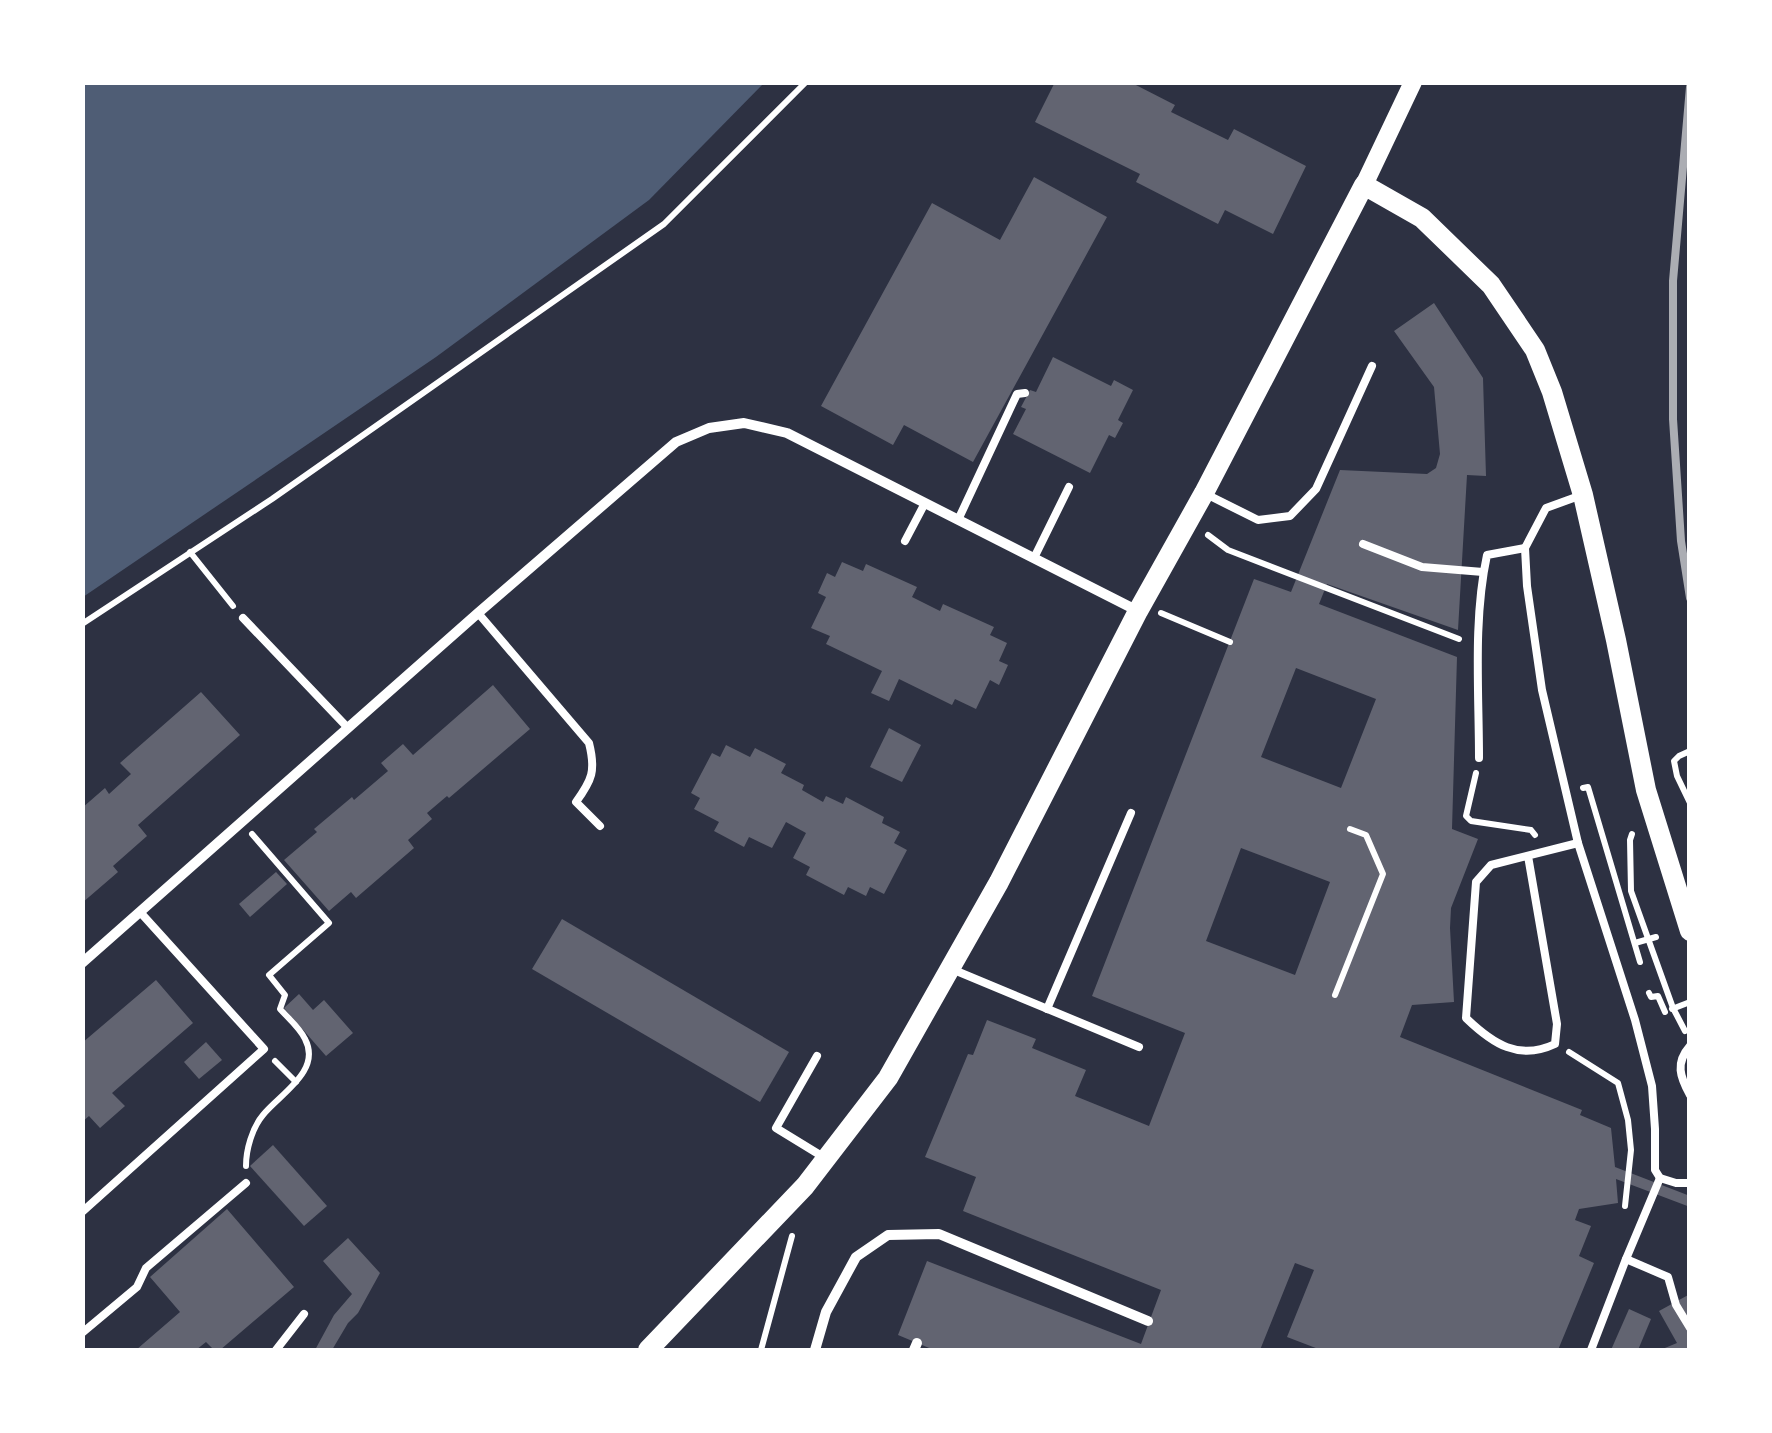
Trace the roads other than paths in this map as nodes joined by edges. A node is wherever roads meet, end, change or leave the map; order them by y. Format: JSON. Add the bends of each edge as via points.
{"nodes":[{"id":1,"x":1414,"y":82,"type":"edge"},
{"id":2,"x":1364,"y":185,"type":"junction"},
{"id":3,"x":1372,"y":366,"type":"dead end"},
{"id":4,"x":1025,"y":392,"type":"dead end"},
{"id":5,"x":1070,"y":487,"type":"dead end"},
{"id":6,"x":1204,"y":493,"type":"junction"},
{"id":7,"x":1583,"y":495,"type":"junction"},
{"id":8,"x":924,"y":503,"type":"junction"},
{"id":9,"x":958,"y":520,"type":"junction"},
{"id":10,"x":904,"y":542,"type":"dead end"},
{"id":11,"x":1363,"y":544,"type":"dead end"},
{"id":12,"x":1526,"y":548,"type":"junction"},
{"id":13,"x":1034,"y":558,"type":"junction"},
{"id":14,"x":1483,"y":572,"type":"junction"},
{"id":15,"x":1140,"y":608,"type":"junction"},
{"id":16,"x":478,"y":613,"type":"junction"},
{"id":17,"x":243,"y":618,"type":"road end"},
{"id":18,"x":348,"y":728,"type":"junction"},
{"id":19,"x":1479,"y":758,"type":"road end"},
{"id":20,"x":1131,"y":814,"type":"dead end"},
{"id":21,"x":600,"y":826,"type":"dead end"},
{"id":22,"x":1578,"y":844,"type":"junction"},
{"id":23,"x":1528,"y":856,"type":"junction"},
{"id":24,"x":140,"y":912,"type":"junction"},
{"id":25,"x":1690,"y":931,"type":"edge"},
{"id":26,"x":82,"y":963,"type":"edge"},
{"id":27,"x":950,"y":968,"type":"junction"},
{"id":28,"x":1047,"y":1008,"type":"junction"},
{"id":29,"x":1690,"y":1046,"type":"edge"},
{"id":30,"x":1139,"y":1047,"type":"dead end"},
{"id":31,"x":817,"y":1056,"type":"dead end"},
{"id":32,"x":1690,"y":1096,"type":"edge"},
{"id":33,"x":827,"y":1158,"type":"junction"},
{"id":34,"x":1660,"y":1178,"type":"junction"},
{"id":35,"x":246,"y":1183,"type":"road end"},
{"id":36,"x":1690,"y":1183,"type":"edge"},
{"id":37,"x":82,"y":1212,"type":"edge"},
{"id":38,"x":1626,"y":1260,"type":"junction"},
{"id":39,"x":304,"y":1314,"type":"dead end"},
{"id":40,"x":1148,"y":1322,"type":"dead end"},
{"id":41,"x":1690,"y":1328,"type":"edge"},
{"id":42,"x":82,"y":1334,"type":"edge"},
{"id":43,"x":276,"y":1350,"type":"edge"},
{"id":44,"x":648,"y":1350,"type":"edge"},
{"id":45,"x":815,"y":1350,"type":"edge"},
{"id":46,"x":1591,"y":1350,"type":"edge"}],
"edges":[{"from":1,"to":2,"type":"street"},
{"from":2,"to":6,"type":"main road"},
{"from":2,"to":7,"type":"main road","via":[[1422,218],[1491,285],[1535,350]]},
{"from":3,"to":6,"type":"lane","via":[[1316,489],[1290,516],[1258,520]]},
{"from":4,"to":9,"type":"lane","via":[[1016,394]]},
{"from":5,"to":13,"type":"lane"},
{"from":6,"to":15,"type":"main road"},
{"from":7,"to":12,"type":"lane","via":[[1546,508]]},
{"from":7,"to":25,"type":"main road","via":[[1646,790]]},
{"from":8,"to":9,"type":"street"},
{"from":8,"to":10,"type":"lane"},
{"from":8,"to":16,"type":"street","via":[[787,433],[744,423],[709,428],[676,442]]},
{"from":9,"to":13,"type":"street"},
{"from":11,"to":14,"type":"lane","via":[[1422,566]]},
{"from":12,"to":14,"type":"lane","via":[[1487,555]]},
{"from":12,"to":22,"type":"lane","via":[[1542,690]]},
{"from":13,"to":15,"type":"street"},
{"from":14,"to":19,"type":"lane"},
{"from":15,"to":27,"type":"main road"},
{"from":16,"to":18,"type":"street"},
{"from":16,"to":21,"type":"lane","via":[[589,743],[590,783],[576,802]]},
{"from":17,"to":18,"type":"lane"},
{"from":18,"to":24,"type":"street"},
{"from":20,"to":28,"type":"lane"},
{"from":22,"to":23,"type":"lane"},
{"from":22,"to":34,"type":"lane","via":[[1652,1086],[1654,1170]]},
{"from":23,"to":23,"type":"lane","via":[[1491,865],[1476,882],[1466,1018],[1514,1050],[1538,1052],[1555,1044],[1557,1024]]},
{"from":24,"to":26,"type":"street"},
{"from":24,"to":37,"type":"lane","via":[[264,1049]]},
{"from":27,"to":28,"type":"lane"},
{"from":27,"to":33,"type":"main road","via":[[888,1078]]},
{"from":28,"to":30,"type":"lane"},
{"from":29,"to":32,"type":"lane","via":[[1678,1069]]},
{"from":31,"to":33,"type":"lane","via":[[776,1128]]},
{"from":33,"to":44,"type":"main road"},
{"from":34,"to":36,"type":"lane"},
{"from":34,"to":38,"type":"lane"},
{"from":35,"to":42,"type":"lane","via":[[146,1268],[137,1287]]},
{"from":38,"to":41,"type":"lane","via":[[1668,1277]]},
{"from":38,"to":46,"type":"lane"},
{"from":39,"to":43,"type":"lane"},
{"from":40,"to":45,"type":"street","via":[[939,1234],[888,1234],[856,1256],[826,1312]]}]}
